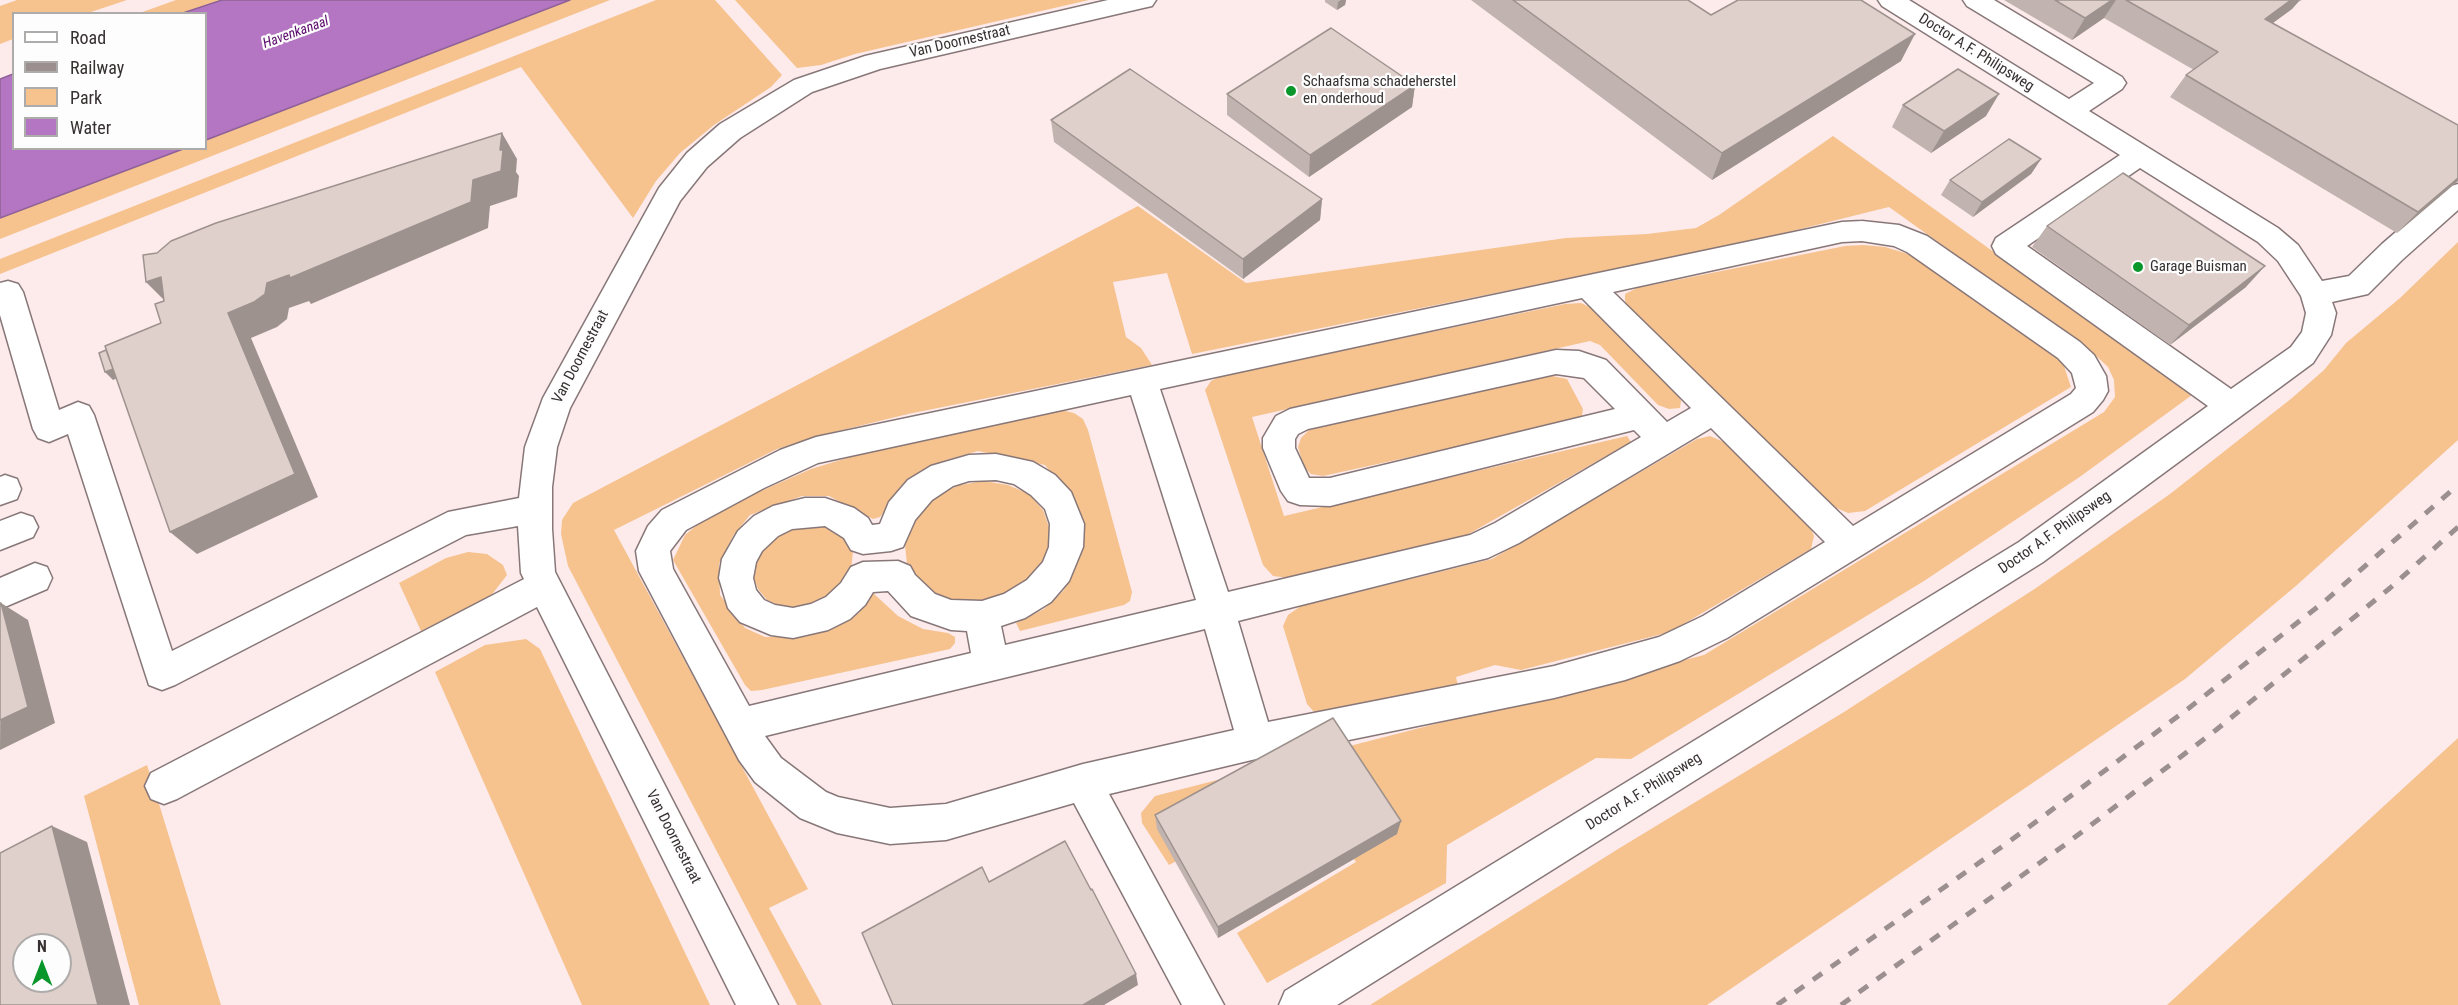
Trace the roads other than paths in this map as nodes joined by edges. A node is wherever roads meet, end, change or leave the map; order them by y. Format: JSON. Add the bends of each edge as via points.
{"nodes":[{"id":1,"x":1143,"y":0,"type":"edge"},
{"id":2,"x":1891,"y":0,"type":"edge"},
{"id":3,"x":1976,"y":0,"type":"edge"},
{"id":4,"x":2069,"y":111,"type":"junction"},
{"id":5,"x":2140,"y":155,"type":"junction"},
{"id":6,"x":2458,"y":194,"type":"edge"},
{"id":7,"x":1588,"y":286,"type":"junction"},
{"id":8,"x":8,"y":292,"type":"dead end"},
{"id":9,"x":2316,"y":294,"type":"junction"},
{"id":10,"x":1142,"y":381,"type":"junction"},
{"id":11,"x":2230,"y":406,"type":"junction"},
{"id":12,"x":1714,"y":410,"type":"junction"},
{"id":13,"x":1640,"y":416,"type":"junction"},
{"id":14,"x":1664,"y":440,"type":"junction"},
{"id":15,"x":535,"y":508,"type":"junction"},
{"id":16,"x":877,"y":538,"type":"junction"},
{"id":17,"x":1850,"y":545,"type":"junction"},
{"id":18,"x":898,"y":576,"type":"junction"},
{"id":19,"x":863,"y":577,"type":"junction"},
{"id":20,"x":35,"y":578,"type":"dead end"},
{"id":21,"x":544,"y":586,"type":"junction"},
{"id":22,"x":0,"y":594,"type":"edge"},
{"id":23,"x":1217,"y":610,"type":"junction"},
{"id":24,"x":982,"y":616,"type":"junction"},
{"id":25,"x":990,"y":664,"type":"junction"},
{"id":26,"x":740,"y":725,"type":"junction"},
{"id":27,"x":1256,"y":742,"type":"junction"},
{"id":28,"x":1083,"y":782,"type":"junction"},
{"id":29,"x":164,"y":786,"type":"dead end"},
{"id":30,"x":758,"y":1005,"type":"edge"},
{"id":31,"x":1204,"y":1005,"type":"edge"},
{"id":32,"x":1299,"y":1005,"type":"edge"}],
"edges":[{"from":1,"to":15,"type":"street","name":"Van Doornestraat","via":[[874,62],[803,86],[730,131],[696,160],[669,195],[554,407],[541,447]]},
{"from":2,"to":4,"type":"street","name":"Doctor A.F. Philipsweg"},
{"from":3,"to":4,"type":"street","via":[[2113,83]]},
{"from":4,"to":5,"type":"street","name":"Doctor A.F. Philipsweg"},
{"from":5,"to":9,"type":"street","name":"Doctor A.F. Philipsweg","via":[[2268,235],[2288,253]]},
{"from":5,"to":11,"type":"street","via":[[2006,246]]},
{"from":6,"to":9,"type":"street","via":[[2358,286]]},
{"from":7,"to":10,"type":"street"},
{"from":7,"to":12,"type":"street"},
{"from":7,"to":17,"type":"street","via":[[1842,232],[1879,232],[1917,244],[2069,350],[2083,364],[2092,392],[2082,403]]},
{"from":8,"to":15,"type":"street","via":[[49,429],[78,415],[162,674],[460,522]]},
{"from":9,"to":11,"type":"street","name":"Doctor A.F. Philipsweg","via":[[2321,313],[2316,335],[2302,355]]},
{"from":10,"to":23,"type":"street"},
{"from":10,"to":26,"type":"street","via":[[816,450],[752,478],[674,520],[653,551],[656,571]]},
{"from":11,"to":32,"type":"street","name":"Doctor A.F. Philipsweg","via":[[2031,552]]},
{"from":12,"to":14,"type":"street"},
{"from":12,"to":17,"type":"street"},
{"from":13,"to":13,"type":"street","via":[[1595,369],[1556,362],[1301,418],[1287,425],[1279,438],[1279,448],[1300,491],[1330,492]]},
{"from":13,"to":14,"type":"street"},
{"from":14,"to":23,"type":"street","via":[[1476,548]]},
{"from":15,"to":21,"type":"street","name":"Van Doornestraat","via":[[538,573]]},
{"from":16,"to":18,"type":"street"},
{"from":16,"to":19,"type":"street"},
{"from":16,"to":19,"type":"street","via":[[825,513],[785,516],[750,540],[739,559],[736,578],[740,597],[753,611],[771,621],[793,623],[816,619],[838,608]]},
{"from":16,"to":24,"type":"street","via":[[920,490],[943,476],[969,468],[996,467],[1022,472],[1043,484],[1059,502],[1067,524],[1066,547],[1057,571],[1040,591],[1013,608]]},
{"from":17,"to":27,"type":"street","via":[[1715,627],[1668,650],[1554,682]]},
{"from":18,"to":19,"type":"street"},
{"from":18,"to":24,"type":"street","via":[[923,605],[951,615]]},
{"from":20,"to":22,"type":"street"},
{"from":21,"to":29,"type":"street"},
{"from":21,"to":30,"type":"street","name":"Van Doornestraat"},
{"from":23,"to":25,"type":"street"},
{"from":23,"to":27,"type":"street"},
{"from":24,"to":25,"type":"street"},
{"from":25,"to":26,"type":"street"},
{"from":26,"to":28,"type":"street","via":[[768,770],[789,789],[813,805],[862,822],[890,826],[946,822]]},
{"from":27,"to":28,"type":"street"},
{"from":28,"to":31,"type":"street"}]}
